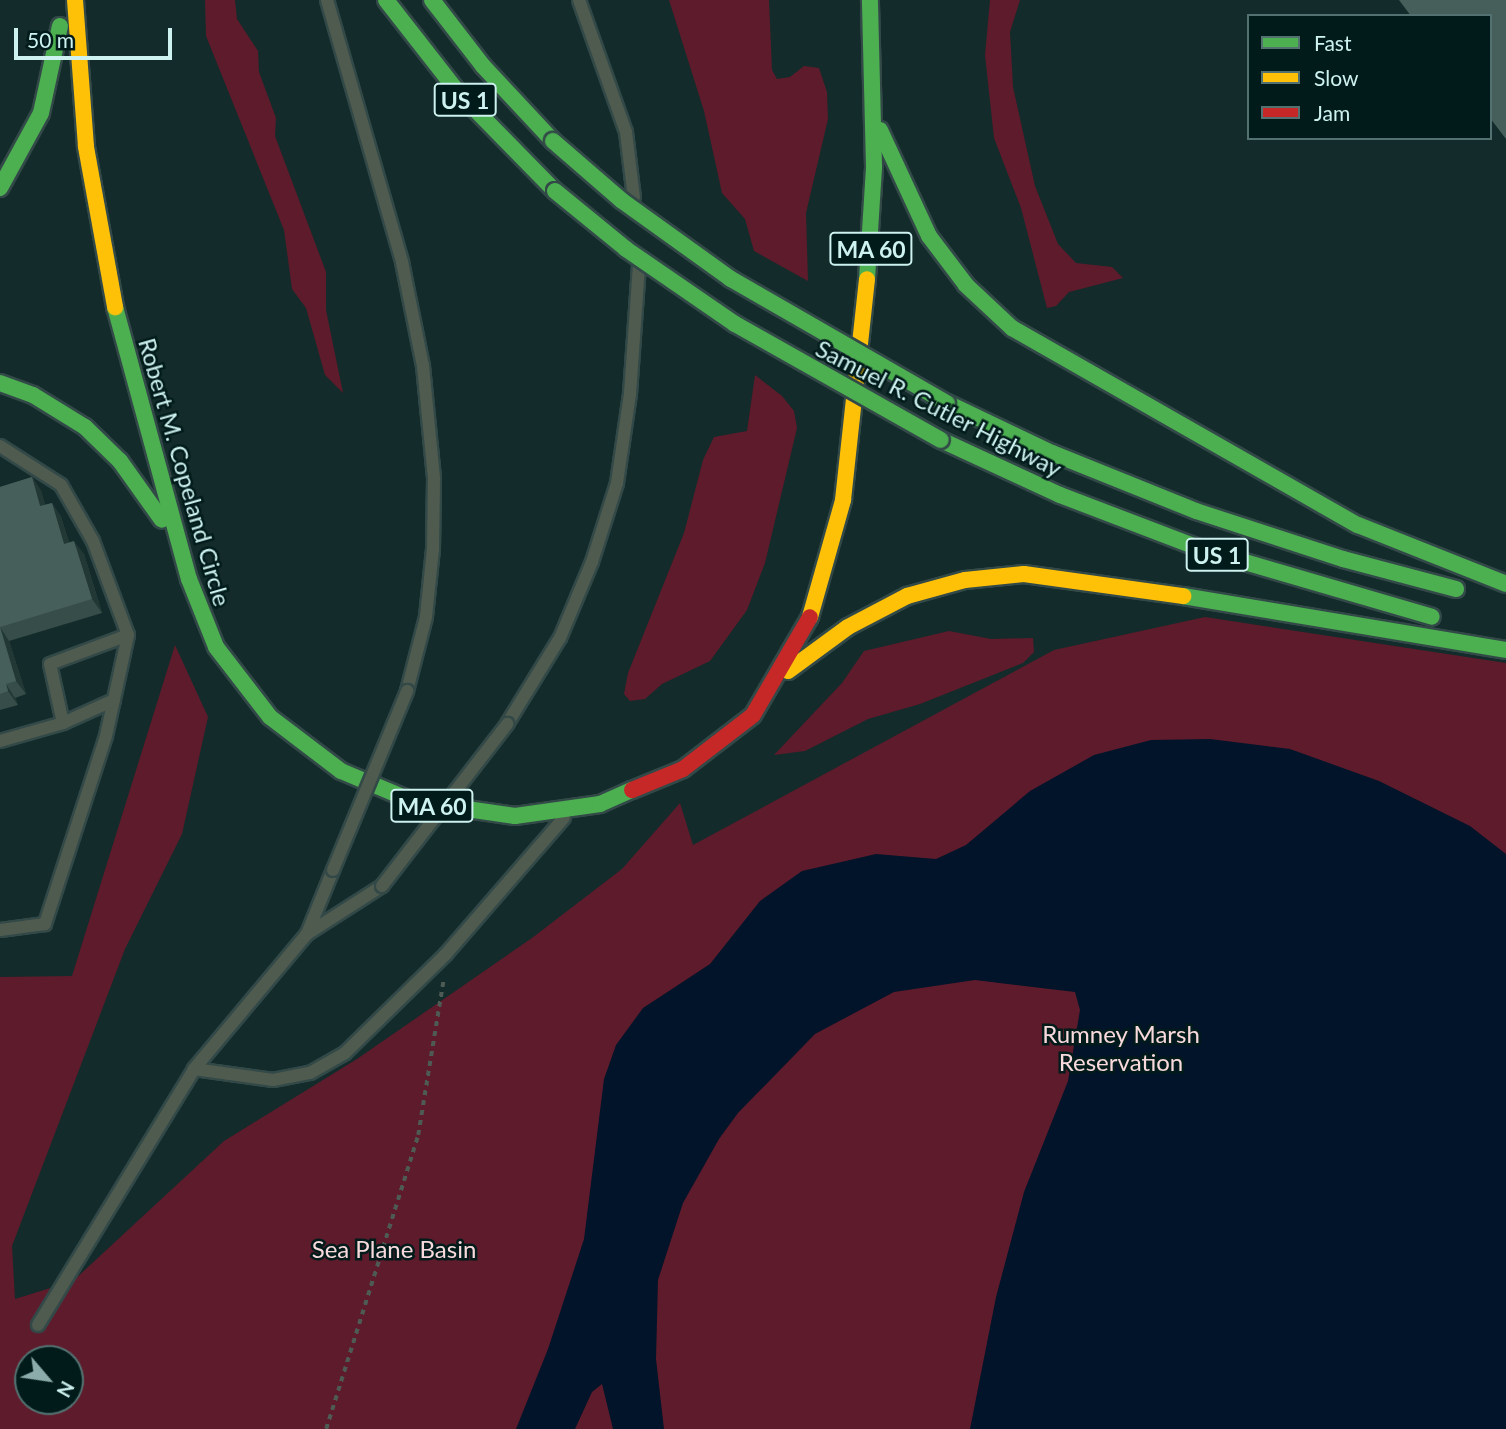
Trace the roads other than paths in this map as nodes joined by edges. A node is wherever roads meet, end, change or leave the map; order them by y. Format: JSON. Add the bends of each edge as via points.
{"nodes":[{"id":1,"x":65,"y":0,"type":"edge"},
{"id":2,"x":75,"y":0,"type":"edge"},
{"id":3,"x":327,"y":0,"type":"edge"},
{"id":4,"x":386,"y":0,"type":"edge"},
{"id":5,"x":432,"y":0,"type":"edge"},
{"id":6,"x":579,"y":0,"type":"edge"},
{"id":7,"x":870,"y":0,"type":"edge"},
{"id":8,"x":875,"y":118,"type":"junction"},
{"id":9,"x":0,"y":188,"type":"edge"},
{"id":10,"x":0,"y":383,"type":"edge"},
{"id":11,"x":0,"y":446,"type":"edge"},
{"id":12,"x":189,"y":579,"type":"junction"},
{"id":13,"x":1506,"y":584,"type":"edge"},
{"id":14,"x":1468,"y":592,"type":"dead end"},
{"id":15,"x":1506,"y":634,"type":"edge"},
{"id":16,"x":128,"y":635,"type":"junction"},
{"id":17,"x":1506,"y":650,"type":"edge"},
{"id":18,"x":778,"y":679,"type":"junction"},
{"id":19,"x":114,"y":699,"type":"junction"},
{"id":20,"x":63,"y":723,"type":"junction"},
{"id":21,"x":0,"y":741,"type":"edge"},
{"id":22,"x":571,"y":810,"type":"junction"},
{"id":23,"x":0,"y":930,"type":"edge"},
{"id":24,"x":307,"y":934,"type":"junction"},
{"id":25,"x":194,"y":1069,"type":"junction"},
{"id":26,"x":38,"y":1325,"type":"dead end"}],
"edges":[{"from":1,"to":9,"type":"highway","via":[[41,113]]},
{"from":2,"to":12,"type":"highway","name":"Robert M. Copeland Circle","via":[[80,103],[106,262],[135,390]]},
{"from":3,"to":24,"type":"lane","bridge":true,"via":[[402,262],[423,366],[434,479],[433,549],[426,617],[407,691]]},
{"from":4,"to":15,"type":"highway","name":"Samuel R. Cutler Highway","number":"US 1","bridge":true,"via":[[457,91],[555,191],[626,249],[735,324],[941,440],[1060,495],[1207,551]]},
{"from":5,"to":14,"type":"highway","name":"Samuel R. Cutler Highway","number":"US 1","bridge":true,"via":[[483,66],[553,141],[621,200],[731,279],[947,403],[1052,453],[1220,520]]},
{"from":6,"to":24,"type":"lane","bridge":true,"via":[[626,132],[638,237],[639,302],[617,482],[592,562],[560,638],[507,724],[382,886]]},
{"from":7,"to":8,"type":"highway","name":"Robert M. Copeland Circle","number":"MA 60"},
{"from":8,"to":13,"type":"highway","via":[[929,236],[966,285],[1012,328],[1357,525]]},
{"from":8,"to":18,"type":"highway","name":"Robert M. Copeland Circle","number":"MA 60","via":[[870,272],[843,500],[819,597]]},
{"from":10,"to":12,"type":"highway","number":"MA 60","via":[[71,417],[120,461],[163,521]]},
{"from":11,"to":16,"type":"lane","via":[[61,485],[93,541]]},
{"from":12,"to":22,"type":"highway","name":"Robert M. Copeland Circle","number":"MA 60","via":[[216,647],[241,684],[281,727],[335,767],[390,794],[435,807],[515,816]]},
{"from":16,"to":19,"type":"lane"},
{"from":16,"to":20,"type":"lane","via":[[50,664]]},
{"from":17,"to":18,"type":"highway","via":[[1082,579],[1014,575],[946,584],[888,605],[828,640]]},
{"from":18,"to":22,"type":"highway","name":"Robert M. Copeland Circle","number":"MA 60","via":[[741,726],[683,769],[629,795]]},
{"from":19,"to":20,"type":"lane"},
{"from":19,"to":23,"type":"lane","via":[[46,924]]},
{"from":20,"to":21,"type":"lane"},
{"from":22,"to":25,"type":"lane","via":[[446,954],[345,1053],[310,1073],[273,1080]]},
{"from":24,"to":25,"type":"lane"},
{"from":25,"to":26,"type":"lane"}]}
